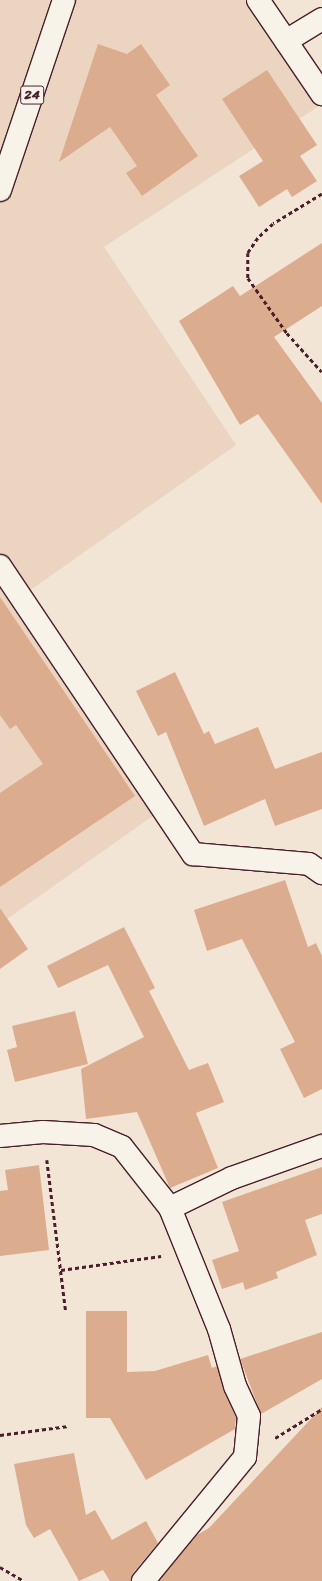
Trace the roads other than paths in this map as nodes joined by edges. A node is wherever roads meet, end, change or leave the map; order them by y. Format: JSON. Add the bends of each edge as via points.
{"nodes":[{"id":1,"x":64,"y":0,"type":"edge"},
{"id":2,"x":258,"y":0,"type":"edge"},
{"id":3,"x":322,"y":19,"type":"edge"},
{"id":4,"x":286,"y":41,"type":"junction"},
{"id":5,"x":322,"y":94,"type":"edge"},
{"id":6,"x":0,"y":190,"type":"edge"},
{"id":7,"x":0,"y":566,"type":"edge"},
{"id":8,"x":322,"y":873,"type":"edge"},
{"id":9,"x":0,"y":1136,"type":"edge"},
{"id":10,"x":322,"y":1146,"type":"edge"},
{"id":11,"x":170,"y":1208,"type":"junction"},
{"id":12,"x":143,"y":1581,"type":"edge"}],
"edges":[{"from":1,"to":6,"type":"street","number":"24"},
{"from":2,"to":4,"type":"street"},
{"from":3,"to":4,"type":"street"},
{"from":4,"to":5,"type":"street"},
{"from":7,"to":8,"type":"street","via":[[193,854],[309,864]]},
{"from":9,"to":11,"type":"street","via":[[43,1132],[94,1135],[122,1147]]},
{"from":10,"to":11,"type":"street","via":[[232,1178]]},
{"from":11,"to":12,"type":"street","via":[[219,1329],[235,1386],[249,1416],[246,1457]]}]}
